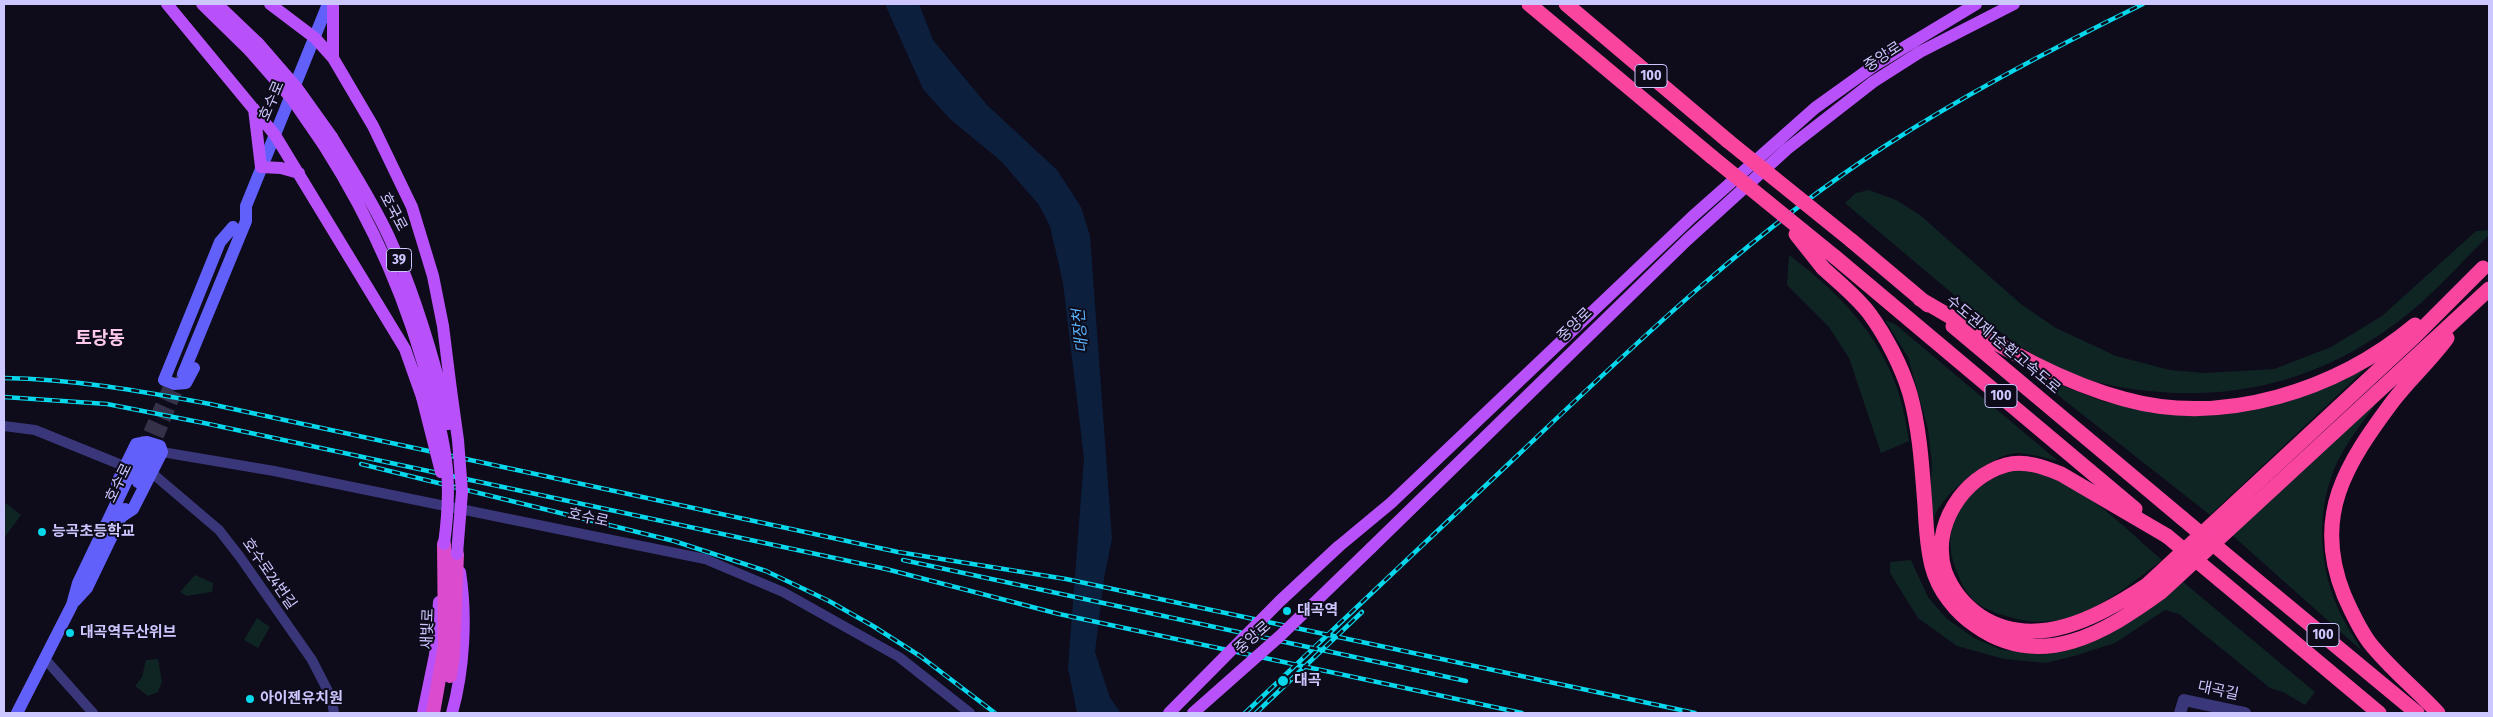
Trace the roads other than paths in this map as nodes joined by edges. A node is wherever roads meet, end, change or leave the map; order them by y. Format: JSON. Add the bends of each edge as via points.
{"nodes":[{"id":1,"x":167,"y":4,"type":"edge"},
{"id":2,"x":202,"y":4,"type":"edge"},
{"id":3,"x":216,"y":4,"type":"edge"},
{"id":4,"x":270,"y":4,"type":"edge"},
{"id":5,"x":328,"y":4,"type":"edge"},
{"id":6,"x":333,"y":4,"type":"edge"},
{"id":7,"x":1529,"y":4,"type":"edge"},
{"id":8,"x":1566,"y":4,"type":"edge"},
{"id":9,"x":1976,"y":4,"type":"edge"},
{"id":10,"x":2014,"y":4,"type":"edge"},
{"id":11,"x":315,"y":38,"type":"junction"},
{"id":12,"x":254,"y":47,"type":"junction"},
{"id":13,"x":334,"y":58,"type":"junction"},
{"id":14,"x":254,"y":110,"type":"junction"},
{"id":15,"x":275,"y":135,"type":"junction"},
{"id":16,"x":261,"y":167,"type":"junction"},
{"id":17,"x":299,"y":174,"type":"junction"},
{"id":18,"x":1774,"y":208,"type":"junction"},
{"id":19,"x":237,"y":230,"type":"junction"},
{"id":20,"x":2486,"y":266,"type":"edge"},
{"id":21,"x":2489,"y":289,"type":"edge"},
{"id":22,"x":1920,"y":299,"type":"junction"},
{"id":23,"x":2472,"y":305,"type":"junction"},
{"id":24,"x":180,"y":373,"type":"tunnel mouth"},
{"id":25,"x":437,"y":394,"type":"junction"},
{"id":26,"x":4,"y":426,"type":"edge"},
{"id":27,"x":151,"y":452,"type":"junction"},
{"id":28,"x":124,"y":466,"type":"junction"},
{"id":29,"x":152,"y":473,"type":"junction"},
{"id":30,"x":116,"y":516,"type":"junction"},
{"id":31,"x":2167,"y":536,"type":"junction"},
{"id":32,"x":444,"y":544,"type":"junction"},
{"id":33,"x":457,"y":554,"type":"junction"},
{"id":34,"x":45,"y":659,"type":"junction"},
{"id":35,"x":2434,"y":709,"type":"edge"},
{"id":36,"x":2413,"y":710,"type":"edge"},
{"id":37,"x":17,"y":713,"type":"edge"},
{"id":38,"x":93,"y":713,"type":"edge"},
{"id":39,"x":334,"y":713,"type":"edge"},
{"id":40,"x":423,"y":713,"type":"edge"},
{"id":41,"x":433,"y":713,"type":"edge"},
{"id":42,"x":442,"y":713,"type":"edge"},
{"id":43,"x":452,"y":713,"type":"edge"},
{"id":44,"x":970,"y":713,"type":"edge"},
{"id":45,"x":1169,"y":713,"type":"edge"},
{"id":46,"x":1193,"y":713,"type":"edge"},
{"id":47,"x":2180,"y":713,"type":"edge"},
{"id":48,"x":2245,"y":713,"type":"edge"},
{"id":49,"x":2379,"y":713,"type":"edge"}],
"edges":[{"from":1,"to":14,"type":"main road"},
{"from":2,"to":12,"type":"main road","number":"39"},
{"from":3,"to":12,"type":"main road","number":"39"},
{"from":4,"to":11,"type":"main road"},
{"from":5,"to":11,"type":"main road","name":"호수로"},
{"from":6,"to":13,"type":"main road"},
{"from":7,"to":18,"type":"highway","number":"100","bridge":true},
{"from":8,"to":22,"type":"highway","name":"수도권제1순환고속도로","number":"100","bridge":true},
{"from":9,"to":45,"type":"main road","name":"중앙로","bridge":true,"via":[[1875,65],[1815,108],[1692,217],[1391,503],[1280,601]]},
{"from":10,"to":46,"type":"main road","name":"중앙로","bridge":true,"via":[[1920,52],[1873,82],[1787,149],[1673,253],[1294,624]]},
{"from":11,"to":13,"type":"main road"},
{"from":11,"to":15,"type":"main road","name":"호수로"},
{"from":12,"to":25,"type":"main road","name":"호국로","number":"39","bridge":true,"via":[[297,88],[389,236],[429,344]]},
{"from":13,"to":25,"type":"main road","via":[[373,126],[412,207],[433,276],[443,326]]},
{"from":14,"to":15,"type":"main road"},
{"from":14,"to":16,"type":"main road"},
{"from":15,"to":16,"type":"main road","name":"호수로"},
{"from":15,"to":17,"type":"main road"},
{"from":16,"to":17,"type":"main road","via":[[281,168]]},
{"from":16,"to":19,"type":"main road","name":"호수로","via":[[245,210],[238,216]]},
{"from":17,"to":25,"type":"main road","via":[[405,349]]},
{"from":18,"to":23,"type":"highway","bridge":true,"via":[[1823,268],[1868,312],[1885,338],[1909,393],[1922,461],[1932,567],[1943,593],[1964,619],[1986,634],[2016,645],[2060,645],[2091,635],[2123,620],[2162,592]]},
{"from":18,"to":31,"type":"highway","number":"100","bridge":true},
{"from":19,"to":19,"type":"main road","via":[[220,242],[164,376],[168,382],[186,383],[190,378],[236,266]]},
{"from":19,"to":24,"type":"main road","name":"호수로"},
{"from":20,"to":22,"type":"highway","via":[[2407,332],[2335,377],[2266,400],[2194,408],[2125,400],[2071,381],[2016,354]]},
{"from":20,"to":31,"type":"highway","via":[[2416,336],[2147,585],[2098,615],[2050,630],[2029,631],[1992,624],[1961,600],[1945,571],[1942,553],[1949,513],[1960,497],[1974,482],[2007,465],[2043,467],[2061,474]]},
{"from":21,"to":23,"type":"highway"},
{"from":22,"to":36,"type":"highway","name":"수도권제1순환고속도로","number":"100","bridge":true},
{"from":23,"to":35,"type":"highway","via":[[2394,400],[2355,455],[2333,506],[2330,532],[2338,579],[2352,613],[2389,665]]},
{"from":25,"to":32,"type":"main road","number":"39","bridge":true,"via":[[449,476],[449,514]]},
{"from":25,"to":33,"type":"main road","number":"39","bridge":true,"via":[[451,439]]},
{"from":26,"to":28,"type":"street","via":[[35,430]]},
{"from":27,"to":28,"type":"main road","via":[[160,446],[136,444]]},
{"from":27,"to":29,"type":"main road"},
{"from":27,"to":30,"type":"main road","name":"호수로"},
{"from":27,"to":44,"type":"street","name":"호수로","via":[[283,472],[706,559],[783,592],[899,657]]},
{"from":28,"to":30,"type":"main road","via":[[112,498]]},
{"from":29,"to":30,"type":"main road","via":[[132,509]]},
{"from":29,"to":39,"type":"street","name":"호수로24번길","via":[[219,530],[240,557],[312,660],[331,697]]},
{"from":30,"to":34,"type":"main road","name":"호수로","via":[[78,583],[72,605]]},
{"from":31,"to":49,"type":"highway","number":"100","bridge":true},
{"from":32,"to":40,"type":"main road","via":[[435,655]]},
{"from":32,"to":41,"type":"highway","name":"새빛로","number":"39","via":[[445,645]]},
{"from":33,"to":42,"type":"highway","name":"새빛로","number":"39","via":[[453,655]]},
{"from":33,"to":43,"type":"main road","via":[[463,592],[462,654]]},
{"from":34,"to":37,"type":"main road","name":"호수로"},
{"from":34,"to":38,"type":"street"},
{"from":47,"to":48,"type":"street","name":"대곡길","via":[[2184,700]]}]}
